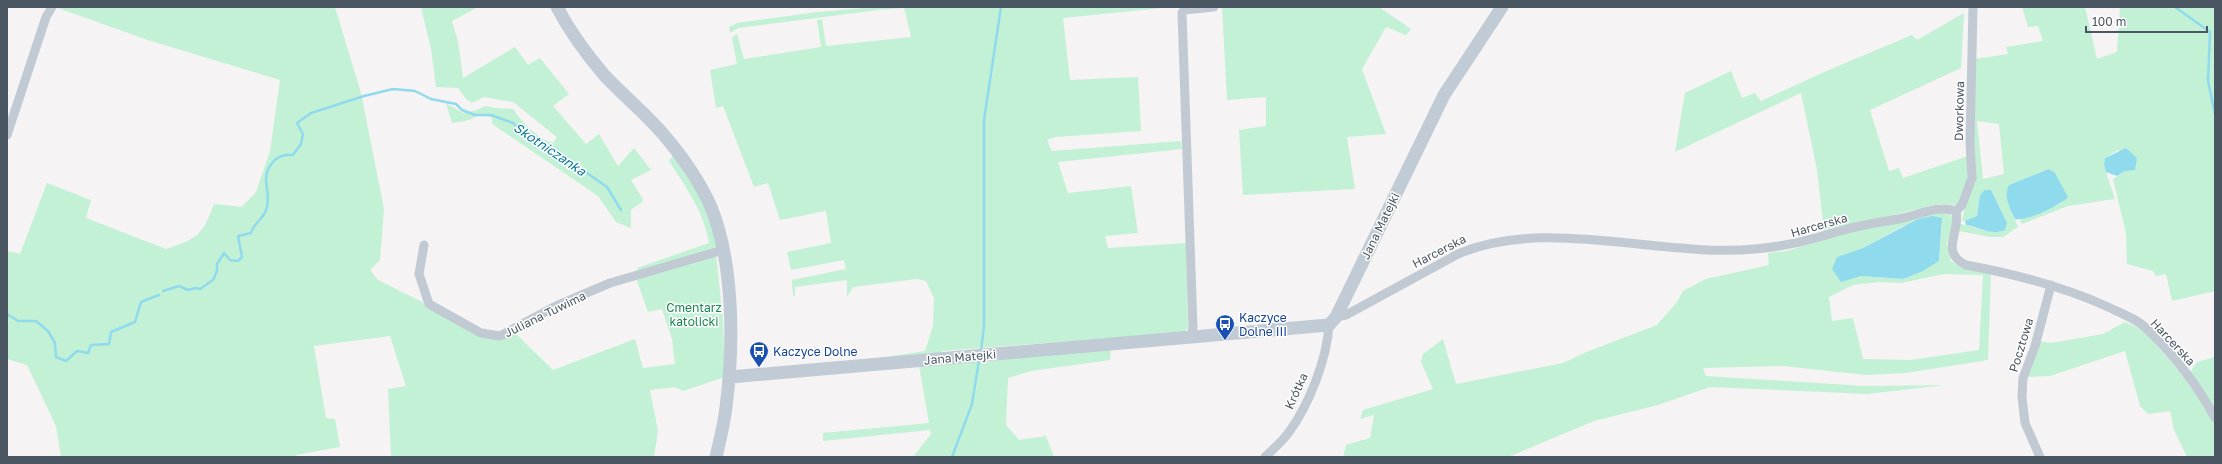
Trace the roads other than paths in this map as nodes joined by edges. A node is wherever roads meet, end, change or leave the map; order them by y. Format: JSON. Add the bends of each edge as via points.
{"nodes":[{"id":1,"x":52,"y":7,"type":"edge"},
{"id":2,"x":557,"y":7,"type":"edge"},
{"id":3,"x":1214,"y":7,"type":"edge"},
{"id":4,"x":1502,"y":7,"type":"edge"},
{"id":5,"x":1973,"y":7,"type":"edge"},
{"id":6,"x":7,"y":135,"type":"edge"},
{"id":7,"x":1956,"y":211,"type":"junction"},
{"id":8,"x":424,"y":245,"type":"dead end"},
{"id":9,"x":723,"y":250,"type":"junction"},
{"id":10,"x":2051,"y":285,"type":"junction"},
{"id":11,"x":1332,"y":321,"type":"junction"},
{"id":12,"x":1191,"y":337,"type":"junction"},
{"id":13,"x":730,"y":377,"type":"junction"},
{"id":14,"x":2215,"y":418,"type":"edge"},
{"id":15,"x":716,"y":457,"type":"edge"},
{"id":16,"x":1265,"y":457,"type":"edge"},
{"id":17,"x":2040,"y":457,"type":"edge"}],
"edges":[{"from":1,"to":6,"type":"street","via":[[46,17]]},
{"from":2,"to":9,"type":"street","via":[[591,59],[662,133],[687,164],[710,206]]},
{"from":3,"to":12,"type":"street","via":[[1184,10],[1182,13],[1192,264]]},
{"from":4,"to":11,"type":"street","name":"Jana Matejki","via":[[1444,95]]},
{"from":5,"to":7,"type":"street","name":"Dworkowa","via":[[1970,143],[1972,178],[1962,205]]},
{"from":7,"to":10,"type":"street","name":"Harcerska","via":[[1958,218],[1951,245],[1959,262],[2012,273]]},
{"from":7,"to":11,"type":"street","name":"Harcerska","via":[[1948,208],[1935,209],[1845,229],[1789,246],[1754,250],[1696,251],[1551,238],[1491,243],[1458,254]]},
{"from":8,"to":9,"type":"street","name":"Juliana Tuwima","via":[[419,274],[429,304],[481,333],[500,336],[556,306],[610,283]]},
{"from":9,"to":13,"type":"street","via":[[728,290]]},
{"from":10,"to":14,"type":"street","name":"Harcerska","via":[[2088,298],[2147,329],[2195,385]]},
{"from":10,"to":17,"type":"street","name":"Pocztowa","via":[[2023,378],[2025,423]]},
{"from":11,"to":12,"type":"street","name":"Jana Matejki"},
{"from":11,"to":16,"type":"street","name":"Krótka","via":[[1310,395],[1289,433]]},
{"from":12,"to":13,"type":"street","name":"Jana Matejki"},
{"from":13,"to":15,"type":"street"}]}
